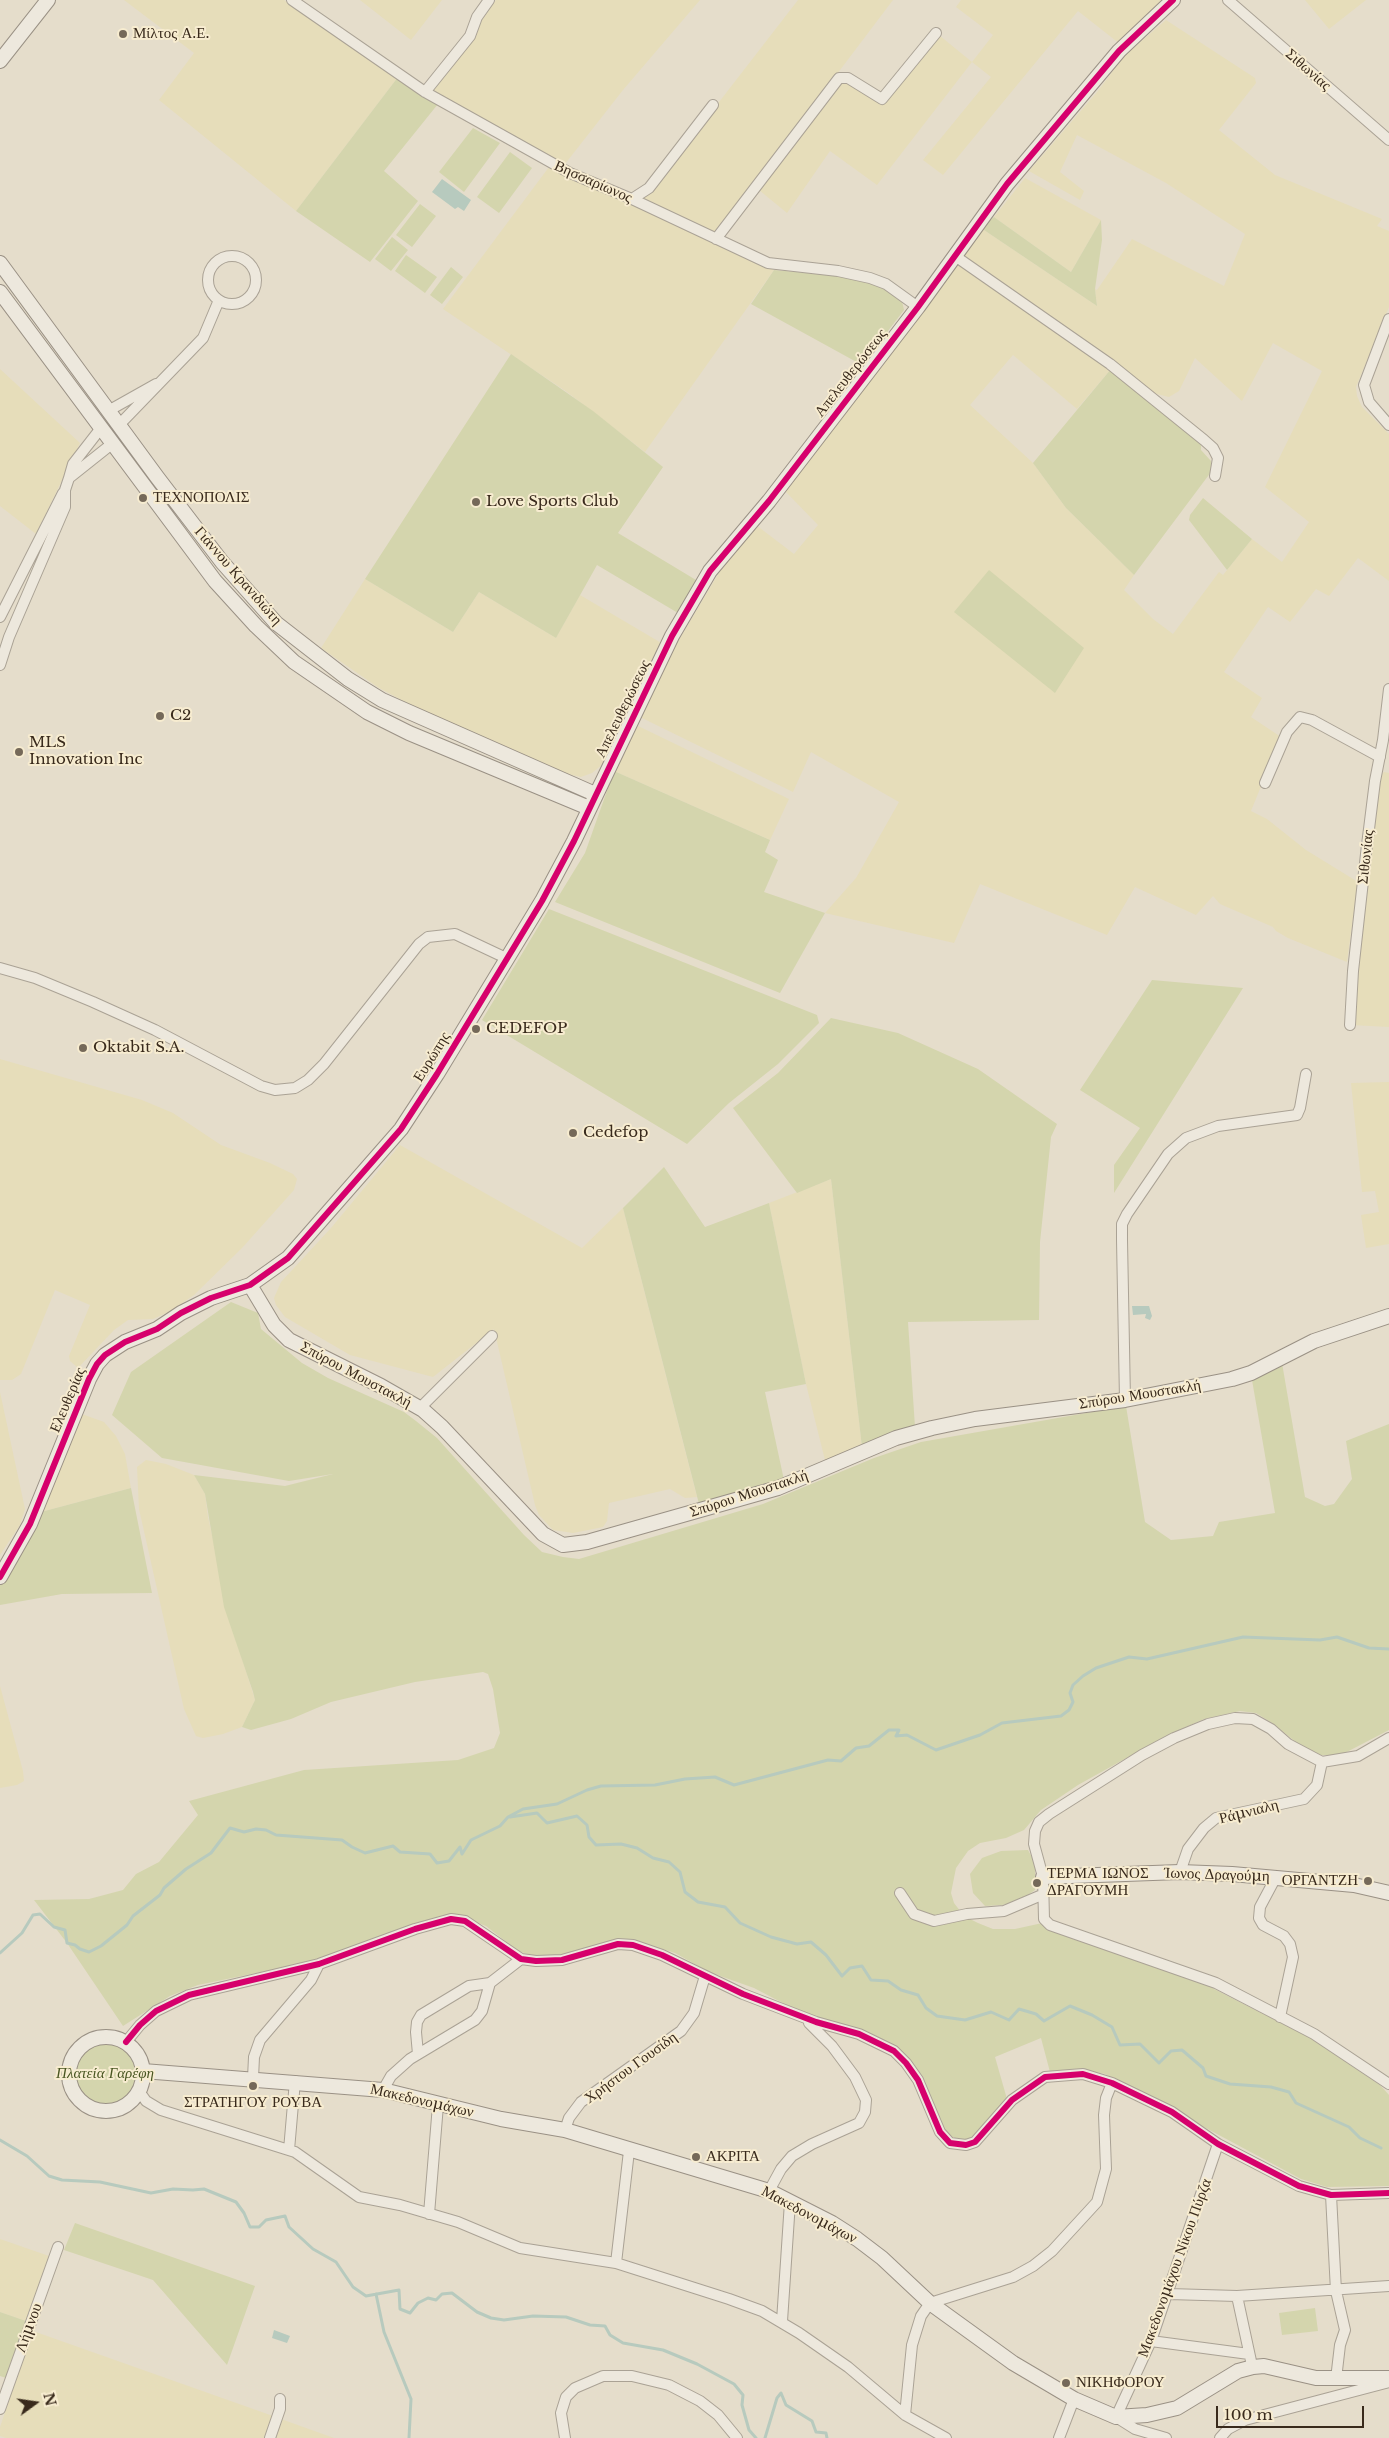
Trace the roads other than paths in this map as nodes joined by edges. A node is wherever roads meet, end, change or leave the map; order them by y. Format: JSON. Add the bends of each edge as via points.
{"nodes":[{"id":1,"x":48,"y":0,"type":"edge"},
{"id":2,"x":292,"y":0,"type":"edge"},
{"id":3,"x":489,"y":0,"type":"edge"},
{"id":4,"x":1173,"y":0,"type":"edge"},
{"id":5,"x":1228,"y":0,"type":"edge"},
{"id":6,"x":936,"y":33,"type":"dead end"},
{"id":7,"x":0,"y":61,"type":"edge"},
{"id":8,"x":426,"y":92,"type":"junction"},
{"id":9,"x":713,"y":105,"type":"dead end"},
{"id":10,"x":1389,"y":140,"type":"edge"},
{"id":11,"x":632,"y":199,"type":"junction"},
{"id":12,"x":716,"y":239,"type":"junction"},
{"id":13,"x":955,"y":256,"type":"junction"},
{"id":14,"x":0,"y":263,"type":"edge"},
{"id":15,"x":0,"y":292,"type":"edge"},
{"id":16,"x":219,"y":300,"type":"junction"},
{"id":17,"x":918,"y":307,"type":"junction"},
{"id":18,"x":1389,"y":319,"type":"edge"},
{"id":19,"x":168,"y":377,"type":"junction"},
{"id":20,"x":108,"y":411,"type":"junction"},
{"id":21,"x":1389,"y":425,"type":"edge"},
{"id":22,"x":119,"y":426,"type":"junction"},
{"id":23,"x":101,"y":428,"type":"junction"},
{"id":24,"x":113,"y":443,"type":"junction"},
{"id":25,"x":1215,"y":476,"type":"dead end"},
{"id":26,"x":70,"y":478,"type":"junction"},
{"id":27,"x":65,"y":490,"type":"junction"},
{"id":28,"x":0,"y":617,"type":"edge"},
{"id":29,"x":0,"y":665,"type":"edge"},
{"id":30,"x":1389,"y":689,"type":"edge"},
{"id":31,"x":1379,"y":762,"type":"junction"},
{"id":32,"x":1389,"y":769,"type":"edge"},
{"id":33,"x":1264,"y":783,"type":"dead end"},
{"id":34,"x":595,"y":794,"type":"junction"},
{"id":35,"x":589,"y":808,"type":"junction"},
{"id":36,"x":506,"y":958,"type":"junction"},
{"id":37,"x":0,"y":968,"type":"edge"},
{"id":38,"x":1350,"y":1025,"type":"dead end"},
{"id":39,"x":1306,"y":1074,"type":"dead end"},
{"id":40,"x":250,"y":1285,"type":"junction"},
{"id":41,"x":1389,"y":1316,"type":"edge"},
{"id":42,"x":492,"y":1336,"type":"dead end"},
{"id":43,"x":1125,"y":1400,"type":"junction"},
{"id":44,"x":420,"y":1408,"type":"junction"},
{"id":45,"x":0,"y":1577,"type":"edge"},
{"id":46,"x":1389,"y":1738,"type":"edge"},
{"id":47,"x":1322,"y":1762,"type":"junction"},
{"id":48,"x":1180,"y":1872,"type":"junction"},
{"id":49,"x":1276,"y":1876,"type":"junction"},
{"id":50,"x":1044,"y":1877,"type":"junction"},
{"id":51,"x":900,"y":1893,"type":"dead end"},
{"id":52,"x":1389,"y":1893,"type":"edge"},
{"id":53,"x":1044,"y":1894,"type":"junction"},
{"id":54,"x":521,"y":1959,"type":"junction"},
{"id":55,"x":319,"y":1964,"type":"junction"},
{"id":56,"x":705,"y":1976,"type":"junction"},
{"id":57,"x":490,"y":1983,"type":"junction"},
{"id":58,"x":796,"y":2013,"type":"junction"},
{"id":59,"x":1280,"y":2016,"type":"junction"},
{"id":60,"x":126,"y":2042,"type":"junction"},
{"id":61,"x":418,"y":2054,"type":"junction"},
{"id":62,"x":143,"y":2070,"type":"junction"},
{"id":63,"x":253,"y":2078,"type":"junction"},
{"id":64,"x":295,"y":2082,"type":"junction"},
{"id":65,"x":1112,"y":2083,"type":"junction"},
{"id":66,"x":1389,"y":2084,"type":"edge"},
{"id":67,"x":383,"y":2090,"type":"junction"},
{"id":68,"x":139,"y":2091,"type":"junction"},
{"id":69,"x":438,"y":2104,"type":"junction"},
{"id":70,"x":565,"y":2130,"type":"junction"},
{"id":71,"x":1218,"y":2144,"type":"junction"},
{"id":72,"x":289,"y":2150,"type":"junction"},
{"id":73,"x":629,"y":2150,"type":"junction"},
{"id":74,"x":769,"y":2191,"type":"junction"},
{"id":75,"x":1389,"y":2193,"type":"edge"},
{"id":76,"x":1331,"y":2195,"type":"junction"},
{"id":77,"x":790,"y":2202,"type":"junction"},
{"id":78,"x":430,"y":2214,"type":"junction"},
{"id":79,"x":58,"y":2247,"type":"dead end"},
{"id":80,"x":616,"y":2263,"type":"junction"},
{"id":81,"x":1389,"y":2286,"type":"edge"},
{"id":82,"x":1336,"y":2291,"type":"junction"},
{"id":83,"x":1169,"y":2294,"type":"junction"},
{"id":84,"x":1238,"y":2296,"type":"junction"},
{"id":85,"x":930,"y":2303,"type":"junction"},
{"id":86,"x":782,"y":2321,"type":"junction"},
{"id":87,"x":1152,"y":2341,"type":"junction"},
{"id":88,"x":1251,"y":2360,"type":"junction"},
{"id":89,"x":1389,"y":2378,"type":"edge"},
{"id":90,"x":1336,"y":2379,"type":"junction"},
{"id":91,"x":1389,"y":2382,"type":"edge"},
{"id":92,"x":280,"y":2399,"type":"dead end"},
{"id":93,"x":1074,"y":2399,"type":"junction"},
{"id":94,"x":0,"y":2409,"type":"edge"},
{"id":95,"x":905,"y":2415,"type":"junction"},
{"id":96,"x":1116,"y":2417,"type":"junction"},
{"id":97,"x":735,"y":2437,"type":"edge"},
{"id":98,"x":270,"y":2438,"type":"edge"},
{"id":99,"x":565,"y":2438,"type":"edge"},
{"id":100,"x":946,"y":2438,"type":"edge"},
{"id":101,"x":1059,"y":2438,"type":"edge"},
{"id":102,"x":1166,"y":2438,"type":"edge"},
{"id":103,"x":1220,"y":2438,"type":"edge"}],
"edges":[{"from":1,"to":7,"type":"street"},
{"from":2,"to":8,"type":"street","name":"Βησσαρίωνος"},
{"from":3,"to":8,"type":"street","via":[[477,17],[470,36]]},
{"from":4,"to":13,"type":"street","name":"Απελευθερώσεως","via":[[1119,51],[1007,184]]},
{"from":5,"to":10,"type":"street","name":"Σιθωνίας"},
{"from":6,"to":12,"type":"street","via":[[882,99],[842,75]]},
{"from":8,"to":11,"type":"street","name":"Βησσαρίωνος","via":[[570,173]]},
{"from":9,"to":11,"type":"street","via":[[649,188]]},
{"from":11,"to":12,"type":"street","name":"Βησσαρίωνος"},
{"from":12,"to":17,"type":"street","name":"Βησσαρίωνος","via":[[768,263],[870,278],[886,284]]},
{"from":13,"to":17,"type":"street","name":"Απελευθερώσεως"},
{"from":13,"to":25,"type":"street","via":[[1110,364],[1204,440],[1218,458]]},
{"from":14,"to":20,"type":"street","name":"Γιάννου Κρανιδιώτη"},
{"from":15,"to":23,"type":"street","name":"Γιάννου Κρανιδιώτη"},
{"from":16,"to":16,"type":"street","via":[[234,304],[242,302],[253,291],[256,284],[253,268],[242,258],[226,256],[213,265],[209,288]]},
{"from":16,"to":19,"type":"street","via":[[206,334]]},
{"from":17,"to":34,"type":"street","name":"Απελευθερώσεως","via":[[769,501],[710,571],[672,636]]},
{"from":18,"to":21,"type":"street","via":[[1364,385],[1369,402]]},
{"from":19,"to":20,"type":"street"},
{"from":19,"to":22,"type":"street"},
{"from":20,"to":22,"type":"street","name":"Γιάννου Κρανιδιώτη"},
{"from":22,"to":34,"type":"street","name":"Γιάννου Κρανιδιώτη","via":[[222,562],[276,623],[310,651],[382,700]]},
{"from":23,"to":24,"type":"street","name":"Γιάννου Κρανιδιώτη"},
{"from":23,"to":26,"type":"street","via":[[73,464]]},
{"from":24,"to":26,"type":"street"},
{"from":24,"to":35,"type":"street","name":"Γιάννου Κρανιδιώτη","via":[[215,581],[294,662],[367,712],[408,733]]},
{"from":26,"to":27,"type":"street"},
{"from":27,"to":28,"type":"street"},
{"from":27,"to":29,"type":"street","via":[[65,507]]},
{"from":30,"to":31,"type":"street","name":"Σιθωνίας"},
{"from":31,"to":32,"type":"street"},
{"from":31,"to":33,"type":"street","via":[[1314,721],[1300,717],[1287,732]]},
{"from":31,"to":38,"type":"street","name":"Σιθωνίας","via":[[1353,971]]},
{"from":34,"to":35,"type":"street","name":"Απελευθερώσεως"},
{"from":35,"to":36,"type":"street","name":"Ευρώπης","via":[[542,901]]},
{"from":36,"to":37,"type":"street","via":[[455,934],[428,937],[308,1080],[295,1088],[275,1090],[93,1002],[35,978]]},
{"from":36,"to":40,"type":"street","name":"Ευρώπης","via":[[400,1129],[288,1258]]},
{"from":39,"to":43,"type":"street","via":[[1297,1114],[1218,1126],[1186,1138],[1171,1150],[1127,1214],[1122,1224]]},
{"from":40,"to":44,"type":"street","name":"Σπύρου Μουστακλή","via":[[274,1325],[289,1340]]},
{"from":40,"to":45,"type":"street","name":"Ελευθερίας","via":[[211,1298],[181,1313],[157,1329],[125,1342],[97,1364],[30,1524]]},
{"from":41,"to":43,"type":"street","name":"Σπύρου Μουστακλή","via":[[1314,1341],[1232,1380]]},
{"from":42,"to":44,"type":"street"},
{"from":43,"to":44,"type":"street","name":"Σπύρου Μουστακλή","via":[[975,1419],[932,1428],[896,1438],[778,1488],[588,1542],[562,1545],[543,1534]]},
{"from":46,"to":47,"type":"street","via":[[1358,1756]]},
{"from":47,"to":48,"type":"street","name":"Ράμνιαλη","via":[[1317,1785],[1304,1799],[1216,1818],[1188,1849]]},
{"from":47,"to":50,"type":"street","via":[[1288,1744],[1271,1728],[1253,1719],[1235,1718],[1208,1724],[1174,1738],[1112,1772],[1039,1822],[1034,1844]]},
{"from":48,"to":49,"type":"street","name":"Ίωνος Δραγούμη"},
{"from":48,"to":50,"type":"street","name":"Ίωνος Δραγούμη"},
{"from":49,"to":52,"type":"street","name":"Ίωνος Δραγούμη","via":[[1354,1885]]},
{"from":49,"to":59,"type":"street","via":[[1260,1906],[1259,1918],[1263,1925],[1284,1936],[1293,1957]]},
{"from":50,"to":53,"type":"street"},
{"from":51,"to":53,"type":"street","via":[[914,1914],[934,1921],[1004,1911]]},
{"from":53,"to":59,"type":"street","via":[[1044,1919],[1050,1925],[1216,1983]]},
{"from":54,"to":55,"type":"street","via":[[465,1921],[451,1919],[415,1928]]},
{"from":54,"to":56,"type":"street","via":[[562,1960],[618,1944],[632,1945],[662,1955]]},
{"from":54,"to":57,"type":"street"},
{"from":55,"to":60,"type":"street","via":[[201,1991],[180,1999],[149,2016]]},
{"from":55,"to":63,"type":"street","via":[[310,1980],[260,2040],[254,2057]]},
{"from":56,"to":58,"type":"street"},
{"from":56,"to":70,"type":"street","name":"Χρήστου Γουσίδη","via":[[694,2013],[681,2031],[581,2102]]},
{"from":57,"to":61,"type":"street","via":[[476,2020]]},
{"from":57,"to":61,"type":"street","via":[[469,1986],[421,2015],[416,2032]]},
{"from":58,"to":65,"type":"street","via":[[859,2034],[894,2051],[918,2080],[940,2132],[950,2143],[966,2145],[975,2142],[1012,2100],[1045,2077],[1082,2074]]},
{"from":58,"to":74,"type":"street","via":[[817,2028],[855,2077],[866,2100],[865,2112],[859,2124],[792,2156]]},
{"from":59,"to":66,"type":"street","via":[[1314,2034]]},
{"from":60,"to":62,"type":"street","via":[[137,2054]]},
{"from":60,"to":68,"type":"street","via":[[101,2036],[83,2044],[69,2066],[70,2084],[78,2099],[102,2111],[127,2104]]},
{"from":61,"to":67,"type":"street","via":[[394,2073]]},
{"from":62,"to":63,"type":"street","name":"Μακεδονομάχων"},
{"from":62,"to":68,"type":"street"},
{"from":63,"to":64,"type":"street","name":"Μακεδονομάχων"},
{"from":64,"to":67,"type":"street","name":"Μακεδονομάχων"},
{"from":64,"to":72,"type":"street"},
{"from":65,"to":71,"type":"street","via":[[1172,2112]]},
{"from":65,"to":85,"type":"street","via":[[1104,2116],[1106,2169],[1103,2187],[1097,2202],[1084,2218],[1052,2251],[1013,2277]]},
{"from":67,"to":69,"type":"street","name":"Μακεδονομάχων"},
{"from":68,"to":72,"type":"street","via":[[146,2101],[160,2110]]},
{"from":69,"to":70,"type":"street","name":"Μακεδονομάχων"},
{"from":69,"to":78,"type":"street"},
{"from":70,"to":73,"type":"street","name":"Μακεδονομάχων"},
{"from":71,"to":76,"type":"street","via":[[1299,2186]]},
{"from":71,"to":83,"type":"street","name":"Μακεδονομάχου Νίκου Πύρζα"},
{"from":72,"to":78,"type":"street","via":[[359,2196]]},
{"from":73,"to":74,"type":"street","name":"Μακεδονομάχων"},
{"from":73,"to":80,"type":"street"},
{"from":74,"to":77,"type":"street","name":"Μακεδονομάχων"},
{"from":75,"to":76,"type":"street"},
{"from":76,"to":82,"type":"street"},
{"from":77,"to":85,"type":"street","name":"Μακεδονομάχων","via":[[857,2239]]},
{"from":77,"to":86,"type":"street"},
{"from":78,"to":80,"type":"street","via":[[520,2248]]},
{"from":79,"to":94,"type":"street","name":"Λήμνου"},
{"from":80,"to":86,"type":"street","via":[[729,2299]]},
{"from":81,"to":82,"type":"street"},
{"from":82,"to":84,"type":"street"},
{"from":82,"to":90,"type":"street","via":[[1345,2330]]},
{"from":83,"to":84,"type":"street"},
{"from":83,"to":87,"type":"street","name":"Μακεδονομάχου Νίκου Πύρζα"},
{"from":84,"to":88,"type":"street"},
{"from":85,"to":93,"type":"street","name":"Μακεδονομάχων","via":[[1013,2363]]},
{"from":85,"to":95,"type":"street","via":[[921,2316],[912,2345]]},
{"from":86,"to":95,"type":"street","via":[[848,2367]]},
{"from":87,"to":88,"type":"street"},
{"from":87,"to":96,"type":"street","name":"Μακεδονομάχου Νίκου Πύρζα"},
{"from":88,"to":90,"type":"street","name":"Μακεδονομάχων","via":[[1316,2378]]},
{"from":88,"to":96,"type":"street","name":"Μακεδονομάχων","via":[[1176,2408],[1148,2415]]},
{"from":89,"to":90,"type":"street","name":"Μακεδονομάχων"},
{"from":91,"to":103,"type":"street","via":[[1245,2420],[1228,2429]]},
{"from":92,"to":98,"type":"street","via":[[280,2410]]},
{"from":93,"to":96,"type":"street","name":"Μακεδονομάχων"},
{"from":93,"to":101,"type":"street"},
{"from":95,"to":100,"type":"street"},
{"from":96,"to":102,"type":"street","via":[[1135,2429]]},
{"from":97,"to":99,"type":"street","via":[[718,2415],[700,2401],[669,2385],[632,2376],[603,2376],[574,2388],[566,2397],[561,2413]]}]}
